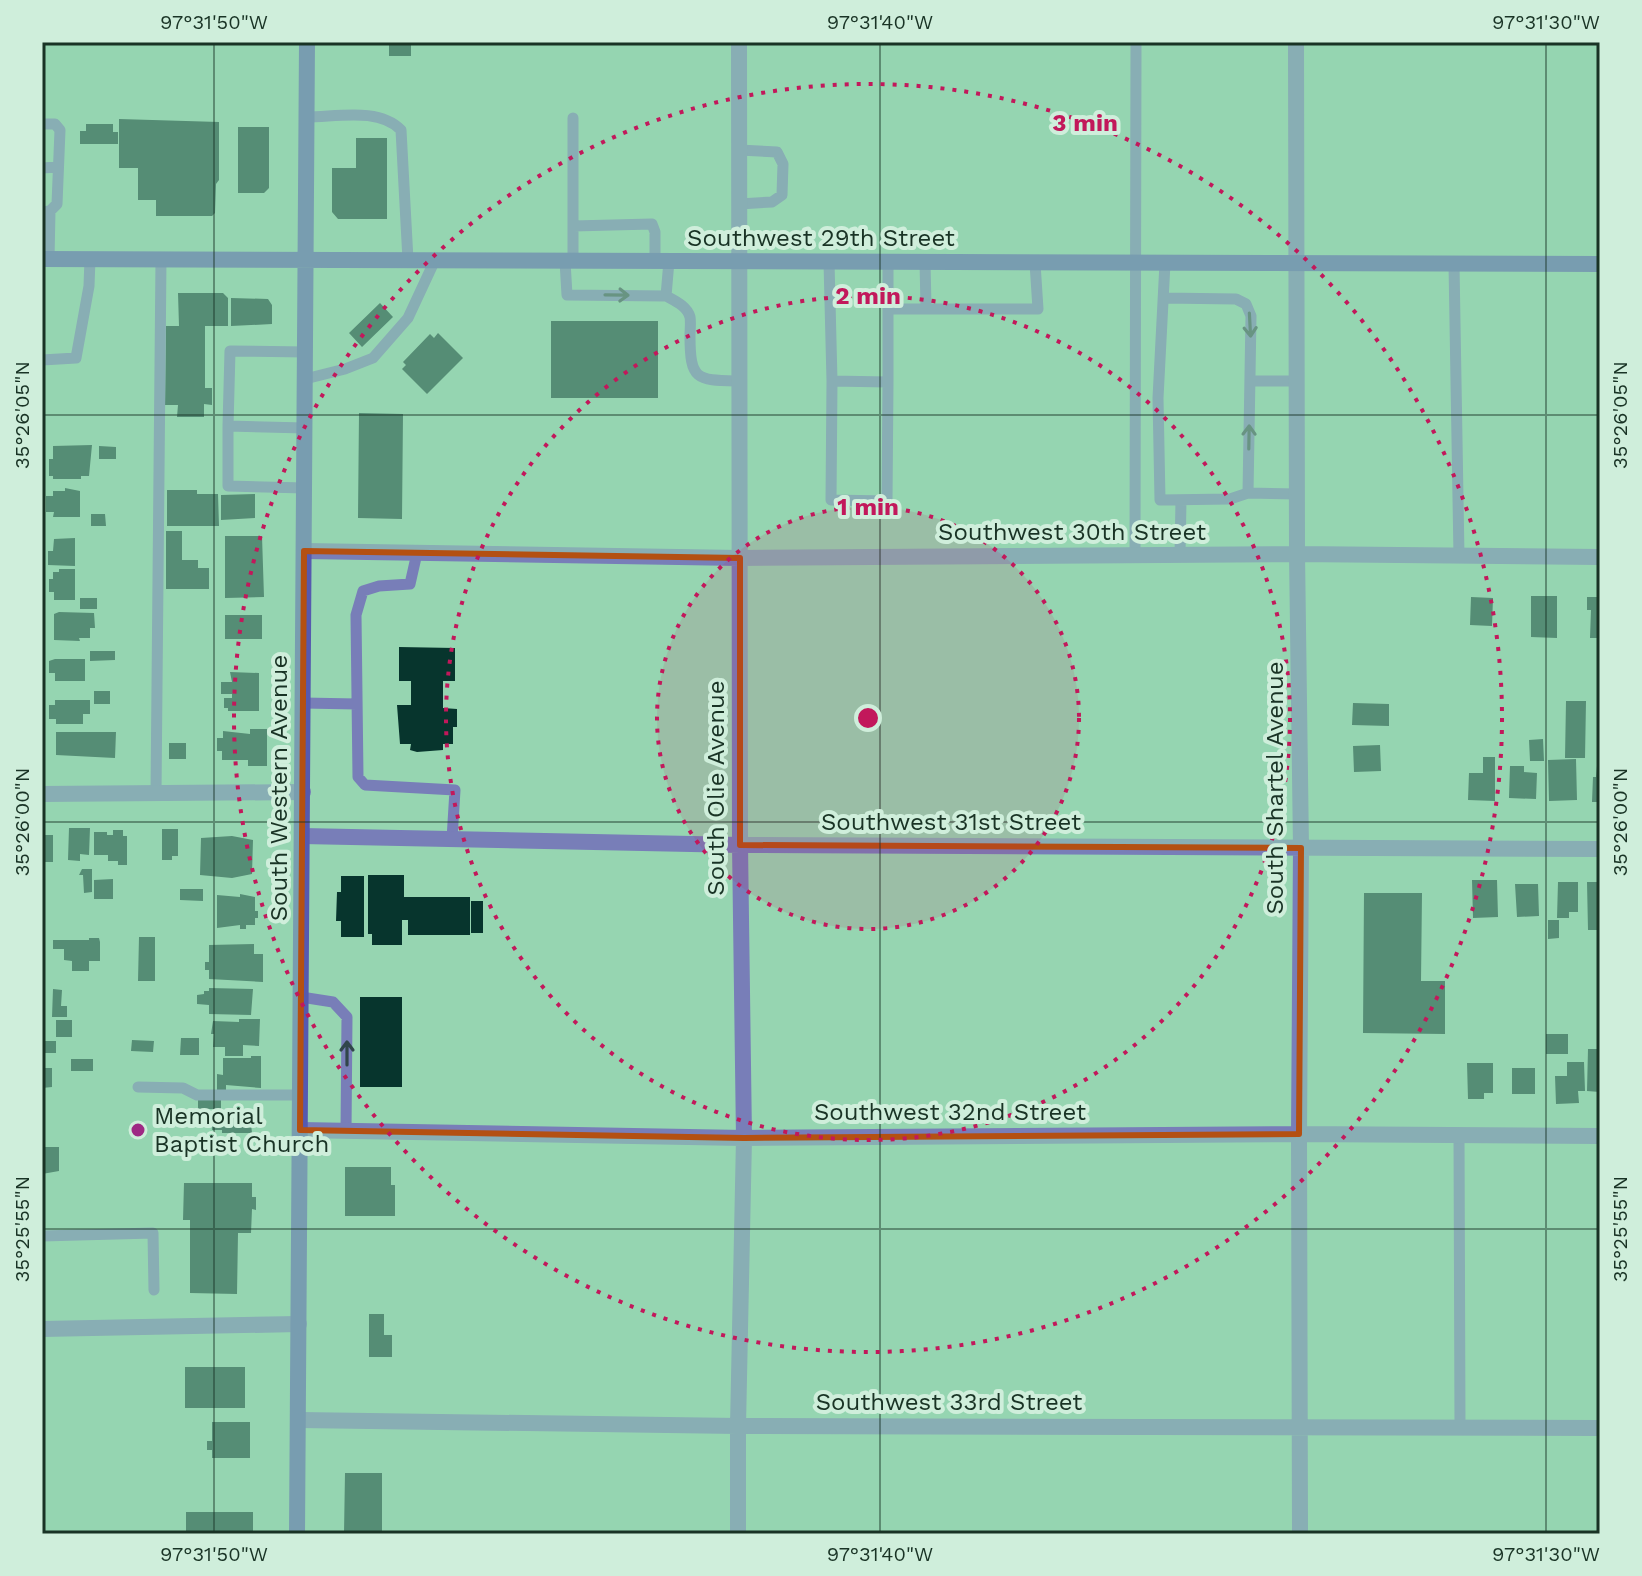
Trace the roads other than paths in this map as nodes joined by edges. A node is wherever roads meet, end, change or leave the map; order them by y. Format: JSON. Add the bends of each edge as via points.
{"nodes":[{"id":1,"x":307,"y":42,"type":"edge"},
{"id":2,"x":739,"y":42,"type":"edge"},
{"id":3,"x":1136,"y":42,"type":"edge"},
{"id":4,"x":1296,"y":42,"type":"edge"},
{"id":5,"x":307,"y":117,"type":"junction"},
{"id":6,"x":573,"y":118,"type":"dead end"},
{"id":7,"x":42,"y":124,"type":"edge"},
{"id":8,"x":739,"y":150,"type":"junction"},
{"id":9,"x":58,"y":167,"type":"junction"},
{"id":10,"x":42,"y":168,"type":"edge"},
{"id":11,"x":739,"y":204,"type":"junction"},
{"id":12,"x":46,"y":211,"type":"edge"},
{"id":13,"x":573,"y":226,"type":"junction"},
{"id":14,"x":46,"y":259,"type":"edge"},
{"id":15,"x":90,"y":259,"type":"junction"},
{"id":16,"x":161,"y":259,"type":"junction"},
{"id":17,"x":306,"y":260,"type":"junction"},
{"id":18,"x":408,"y":260,"type":"junction"},
{"id":19,"x":435,"y":260,"type":"junction"},
{"id":20,"x":569,"y":261,"type":"junction"},
{"id":21,"x":662,"y":261,"type":"junction"},
{"id":22,"x":739,"y":261,"type":"junction"},
{"id":23,"x":829,"y":262,"type":"junction"},
{"id":24,"x":888,"y":262,"type":"junction"},
{"id":25,"x":925,"y":262,"type":"junction"},
{"id":26,"x":1035,"y":263,"type":"junction"},
{"id":27,"x":1135,"y":263,"type":"junction"},
{"id":28,"x":1165,"y":263,"type":"junction"},
{"id":29,"x":1298,"y":263,"type":"junction"},
{"id":30,"x":1454,"y":264,"type":"junction"},
{"id":31,"x":1600,"y":264,"type":"edge"},
{"id":32,"x":666,"y":296,"type":"junction"},
{"id":33,"x":1164,"y":298,"type":"junction"},
{"id":34,"x":926,"y":307,"type":"junction"},
{"id":35,"x":888,"y":309,"type":"junction"},
{"id":36,"x":306,"y":352,"type":"junction"},
{"id":37,"x":42,"y":360,"type":"edge"},
{"id":38,"x":305,"y":379,"type":"junction"},
{"id":39,"x":739,"y":381,"type":"junction"},
{"id":40,"x":832,"y":381,"type":"junction"},
{"id":41,"x":1250,"y":381,"type":"junction"},
{"id":42,"x":1297,"y":381,"type":"junction"},
{"id":43,"x":888,"y":382,"type":"junction"},
{"id":44,"x":228,"y":426,"type":"junction"},
{"id":45,"x":305,"y":428,"type":"junction"},
{"id":46,"x":305,"y":488,"type":"junction"},
{"id":47,"x":1248,"y":493,"type":"junction"},
{"id":48,"x":1297,"y":494,"type":"junction"},
{"id":49,"x":1181,"y":500,"type":"junction"},
{"id":50,"x":304,"y":551,"type":"junction"},
{"id":51,"x":417,"y":553,"type":"junction"},
{"id":52,"x":1297,"y":554,"type":"junction"},
{"id":53,"x":1135,"y":555,"type":"junction"},
{"id":54,"x":1180,"y":555,"type":"junction"},
{"id":55,"x":1459,"y":556,"type":"junction"},
{"id":56,"x":1600,"y":557,"type":"edge"},
{"id":57,"x":740,"y":558,"type":"junction"},
{"id":58,"x":303,"y":703,"type":"junction"},
{"id":59,"x":357,"y":704,"type":"junction"},
{"id":60,"x":303,"y":792,"type":"junction"},
{"id":61,"x":42,"y":794,"type":"edge"},
{"id":62,"x":156,"y":794,"type":"junction"},
{"id":63,"x":302,"y":836,"type":"junction"},
{"id":64,"x":452,"y":839,"type":"junction"},
{"id":65,"x":740,"y":845,"type":"junction"},
{"id":66,"x":1301,"y":848,"type":"junction"},
{"id":67,"x":1600,"y":849,"type":"edge"},
{"id":68,"x":301,"y":997,"type":"junction"},
{"id":69,"x":138,"y":1087,"type":"dead end"},
{"id":70,"x":300,"y":1095,"type":"junction"},
{"id":71,"x":300,"y":1130,"type":"junction"},
{"id":72,"x":346,"y":1131,"type":"junction"},
{"id":73,"x":1299,"y":1134,"type":"junction"},
{"id":74,"x":1459,"y":1134,"type":"junction"},
{"id":75,"x":1600,"y":1136,"type":"edge"},
{"id":76,"x":744,"y":1138,"type":"junction"},
{"id":77,"x":42,"y":1236,"type":"edge"},
{"id":78,"x":154,"y":1290,"type":"dead end"},
{"id":79,"x":299,"y":1324,"type":"junction"},
{"id":80,"x":42,"y":1329,"type":"edge"},
{"id":81,"x":299,"y":1420,"type":"junction"},
{"id":82,"x":738,"y":1426,"type":"junction"},
{"id":83,"x":1300,"y":1426,"type":"junction"},
{"id":84,"x":1460,"y":1427,"type":"junction"},
{"id":85,"x":1600,"y":1428,"type":"edge"},
{"id":86,"x":297,"y":1534,"type":"edge"},
{"id":87,"x":738,"y":1534,"type":"edge"},
{"id":88,"x":1300,"y":1534,"type":"edge"}],
"edges":[{"from":1,"to":5,"type":"main road","name":"South Western Avenue"},
{"from":2,"to":8,"type":"street","name":"South Olie Avenue"},
{"from":3,"to":27,"type":"lane"},
{"from":4,"to":29,"type":"street","name":"South Shartel Avenue"},
{"from":5,"to":17,"type":"main road","name":"South Western Avenue"},
{"from":5,"to":18,"type":"lane","via":[[375,116],[393,121],[401,130]]},
{"from":6,"to":13,"type":"lane"},
{"from":7,"to":9,"type":"lane","via":[[55,124],[60,130]]},
{"from":8,"to":11,"type":"street","name":"South Olie Avenue"},
{"from":8,"to":11,"type":"lane","via":[[777,152],[783,164],[782,195],[772,202]]},
{"from":9,"to":10,"type":"lane"},
{"from":9,"to":12,"type":"lane","via":[[57,204]]},
{"from":11,"to":22,"type":"street","name":"South Olie Avenue"},
{"from":12,"to":14,"type":"lane"},
{"from":13,"to":20,"type":"lane"},
{"from":13,"to":21,"type":"lane","via":[[652,224]]},
{"from":14,"to":15,"type":"main road","name":"Southwest 29th Street"},
{"from":15,"to":16,"type":"main road","name":"Southwest 29th Street"},
{"from":15,"to":37,"type":"lane","via":[[76,358]]},
{"from":16,"to":17,"type":"main road","name":"Southwest 29th Street"},
{"from":16,"to":62,"type":"lane"},
{"from":17,"to":18,"type":"main road","name":"Southwest 29th Street"},
{"from":17,"to":36,"type":"main road","name":"South Western Avenue"},
{"from":18,"to":19,"type":"main road","name":"Southwest 29th Street"},
{"from":19,"to":20,"type":"main road","name":"Southwest 29th Street"},
{"from":19,"to":38,"type":"lane","via":[[408,318],[373,358]]},
{"from":20,"to":21,"type":"main road","name":"Southwest 29th Street"},
{"from":20,"to":32,"type":"lane","one_way":true,"via":[[567,295]]},
{"from":21,"to":22,"type":"main road","name":"Southwest 29th Street"},
{"from":21,"to":32,"type":"lane"},
{"from":22,"to":23,"type":"main road","name":"Southwest 29th Street"},
{"from":22,"to":39,"type":"street","name":"South Olie Avenue"},
{"from":23,"to":24,"type":"main road","name":"Southwest 29th Street"},
{"from":23,"to":40,"type":"lane"},
{"from":24,"to":25,"type":"main road","name":"Southwest 29th Street"},
{"from":24,"to":35,"type":"lane"},
{"from":25,"to":26,"type":"main road","name":"Southwest 29th Street"},
{"from":25,"to":34,"type":"lane"},
{"from":26,"to":27,"type":"main road","name":"Southwest 29th Street"},
{"from":26,"to":34,"type":"lane","via":[[1038,309]]},
{"from":27,"to":28,"type":"main road","name":"Southwest 29th Street"},
{"from":27,"to":53,"type":"lane"},
{"from":28,"to":29,"type":"main road","name":"Southwest 29th Street"},
{"from":28,"to":33,"type":"lane"},
{"from":29,"to":30,"type":"main road","name":"Southwest 29th Street"},
{"from":29,"to":42,"type":"street","name":"South Shartel Avenue"},
{"from":30,"to":31,"type":"main road","name":"Southwest 29th Street"},
{"from":30,"to":55,"type":"lane"},
{"from":32,"to":39,"type":"lane","via":[[690,316],[694,373],[709,380]]},
{"from":33,"to":41,"type":"lane","one_way":true,"via":[[1236,299],[1246,304],[1251,316]]},
{"from":33,"to":49,"type":"lane","via":[[1158,398],[1160,500]]},
{"from":34,"to":35,"type":"lane"},
{"from":35,"to":43,"type":"lane"},
{"from":36,"to":38,"type":"main road","name":"South Western Avenue"},
{"from":36,"to":44,"type":"lane","via":[[230,351]]},
{"from":38,"to":45,"type":"main road","name":"South Western Avenue"},
{"from":39,"to":57,"type":"street","name":"South Olie Avenue"},
{"from":40,"to":43,"type":"lane"},
{"from":40,"to":43,"type":"lane","via":[[831,500],[887,501]]},
{"from":41,"to":42,"type":"lane"},
{"from":47,"to":41,"type":"lane","one_way":true},
{"from":42,"to":48,"type":"street","name":"South Shartel Avenue"},
{"from":44,"to":45,"type":"lane"},
{"from":44,"to":46,"type":"lane","via":[[228,486]]},
{"from":45,"to":46,"type":"main road","name":"South Western Avenue"},
{"from":46,"to":50,"type":"main road","name":"South Western Avenue"},
{"from":47,"to":48,"type":"lane"},
{"from":47,"to":49,"type":"lane","via":[[1230,499]]},
{"from":48,"to":52,"type":"street","name":"South Shartel Avenue"},
{"from":49,"to":54,"type":"lane"},
{"from":50,"to":51,"type":"street","name":"Southwest 30th Street"},
{"from":50,"to":58,"type":"main road","name":"South Western Avenue"},
{"from":51,"to":57,"type":"street","name":"Southwest 30th Street"},
{"from":51,"to":59,"type":"lane","via":[[410,584],[363,591],[356,615]]},
{"from":52,"to":54,"type":"street","name":"Southwest 30th Street"},
{"from":52,"to":55,"type":"street","name":"Southwest 30th Street"},
{"from":52,"to":66,"type":"street","name":"South Shartel Avenue"},
{"from":53,"to":54,"type":"street","name":"Southwest 30th Street"},
{"from":53,"to":57,"type":"street","name":"Southwest 30th Street"},
{"from":55,"to":56,"type":"street","name":"Southwest 30th Street"},
{"from":57,"to":65,"type":"street","name":"South Olie Avenue"},
{"from":58,"to":59,"type":"lane"},
{"from":58,"to":60,"type":"main road","name":"South Western Avenue"},
{"from":59,"to":64,"type":"lane","via":[[358,777],[365,785],[455,790]]},
{"from":60,"to":62,"type":"street"},
{"from":60,"to":63,"type":"main road","name":"South Western Avenue"},
{"from":61,"to":62,"type":"street"},
{"from":63,"to":64,"type":"street","name":"Southwest 31st Street"},
{"from":63,"to":68,"type":"main road","name":"South Western Avenue"},
{"from":64,"to":65,"type":"street","name":"Southwest 31st Street"},
{"from":65,"to":66,"type":"street","name":"Southwest 31st Street"},
{"from":65,"to":76,"type":"street","name":"South Olie Avenue"},
{"from":66,"to":67,"type":"street","name":"Southwest 31st Street"},
{"from":66,"to":73,"type":"street","name":"South Shartel Avenue"},
{"from":68,"to":70,"type":"main road","name":"South Western Avenue"},
{"from":72,"to":68,"type":"lane","one_way":true,"via":[[347,1017],[333,1002]]},
{"from":69,"to":70,"type":"lane","via":[[183,1088],[197,1095]]},
{"from":70,"to":71,"type":"main road","name":"South Western Avenue"},
{"from":71,"to":72,"type":"street","name":"Southwest 32nd Street"},
{"from":71,"to":79,"type":"main road","name":"South Western Avenue"},
{"from":72,"to":76,"type":"street","name":"Southwest 32nd Street"},
{"from":73,"to":74,"type":"street","name":"Southwest 32nd Street"},
{"from":73,"to":76,"type":"street","name":"Southwest 32nd Street"},
{"from":73,"to":83,"type":"street","name":"South Shartel Avenue"},
{"from":74,"to":75,"type":"street","name":"Southwest 32nd Street"},
{"from":74,"to":84,"type":"lane"},
{"from":76,"to":82,"type":"street","name":"South Olie Avenue"},
{"from":77,"to":78,"type":"lane","via":[[153,1233]]},
{"from":79,"to":80,"type":"street"},
{"from":79,"to":81,"type":"main road","name":"South Western Avenue"},
{"from":81,"to":82,"type":"street","name":"Southwest 33rd Street"},
{"from":81,"to":86,"type":"main road","name":"South Western Avenue"},
{"from":82,"to":83,"type":"street","name":"Southwest 33rd Street"},
{"from":82,"to":87,"type":"street","name":"South Olie Avenue"},
{"from":83,"to":84,"type":"street","name":"Southwest 33rd Street"},
{"from":83,"to":88,"type":"street","name":"South Shartel Avenue"},
{"from":84,"to":85,"type":"street","name":"Southwest 33rd Street"}]}
